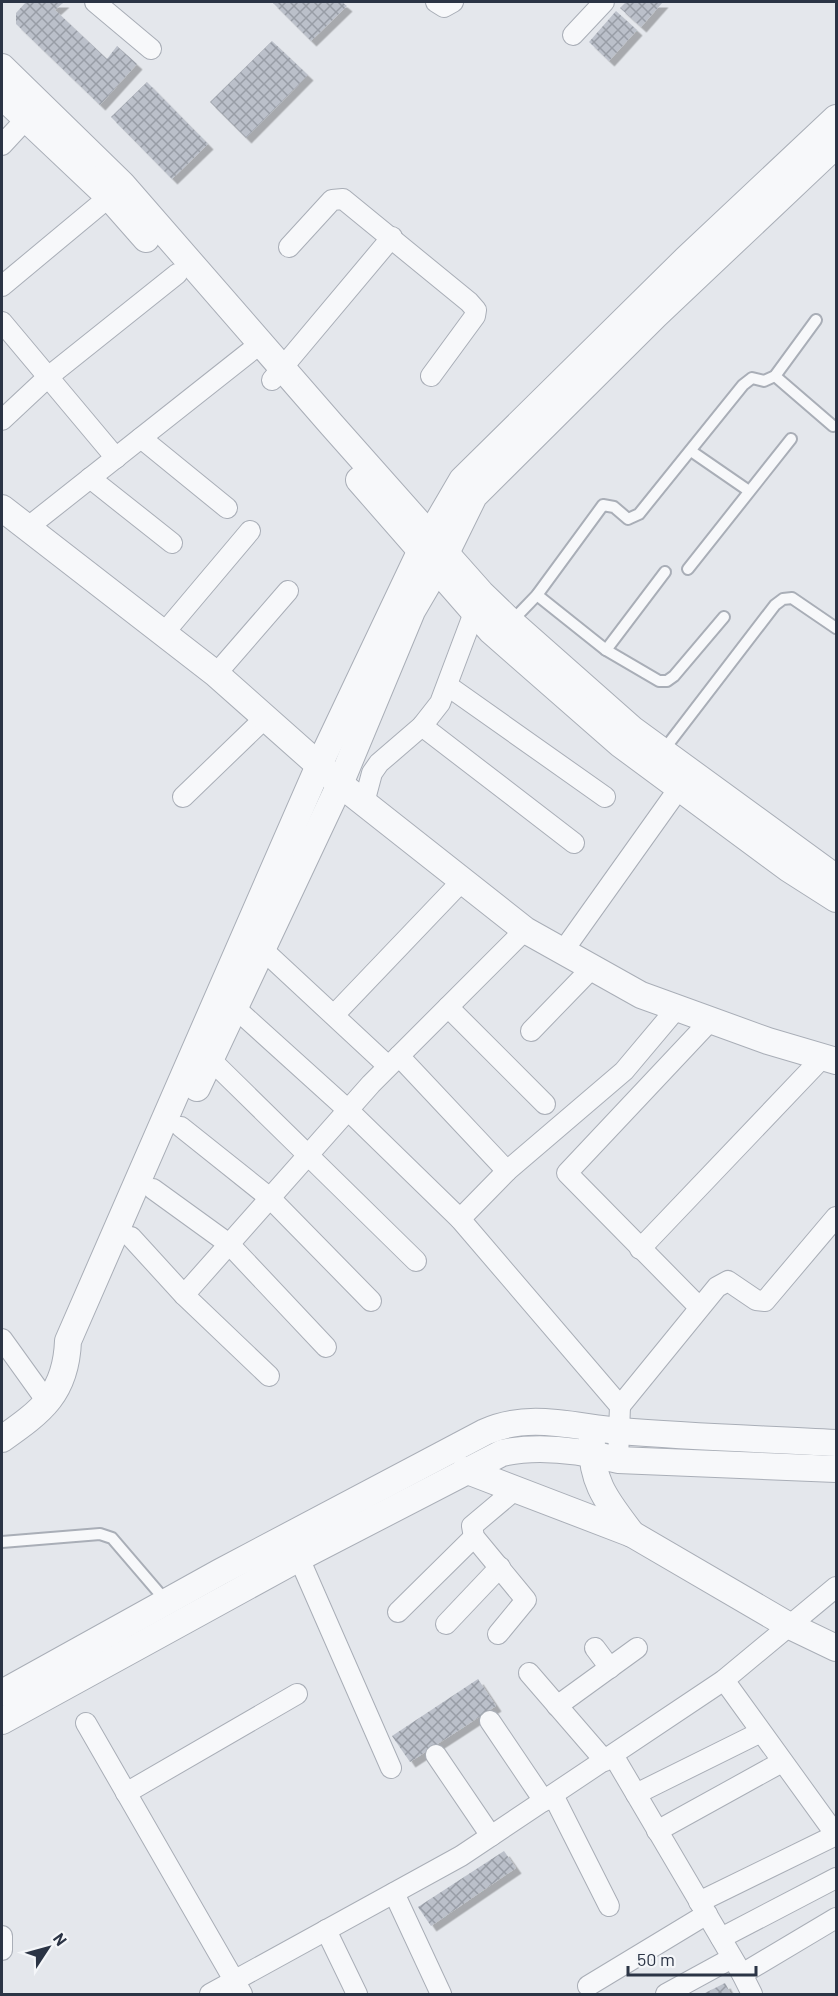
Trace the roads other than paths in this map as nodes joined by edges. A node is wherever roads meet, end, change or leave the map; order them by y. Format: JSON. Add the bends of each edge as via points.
{"nodes":[{"id":1,"x":94,"y":2,"type":"edge"},
{"id":2,"x":436,"y":2,"type":"edge"},
{"id":3,"x":453,"y":2,"type":"edge"},
{"id":4,"x":604,"y":2,"type":"edge"},
{"id":5,"x":573,"y":35,"type":"dead end"},
{"id":6,"x":151,"y":49,"type":"dead end"},
{"id":7,"x":2,"y":67,"type":"edge"},
{"id":8,"x":2,"y":96,"type":"edge"},
{"id":9,"x":27,"y":118,"type":"junction"},
{"id":10,"x":837,"y":118,"type":"edge"},
{"id":11,"x":2,"y":145,"type":"edge"},
{"id":12,"x":837,"y":145,"type":"edge"},
{"id":13,"x":109,"y":197,"type":"junction"},
{"id":14,"x":392,"y":237,"type":"junction"},
{"id":15,"x":289,"y":247,"type":"dead end"},
{"id":16,"x":177,"y":274,"type":"junction"},
{"id":17,"x":2,"y":286,"type":"edge"},
{"id":18,"x":816,"y":320,"type":"dead end"},
{"id":19,"x":2,"y":322,"type":"edge"},
{"id":20,"x":254,"y":348,"type":"junction"},
{"id":21,"x":278,"y":374,"type":"junction"},
{"id":22,"x":431,"y":376,"type":"dead end"},
{"id":23,"x":775,"y":376,"type":"junction"},
{"id":24,"x":48,"y":377,"type":"junction"},
{"id":25,"x":2,"y":420,"type":"edge"},
{"id":26,"x":833,"y":426,"type":"dead end"},
{"id":27,"x":141,"y":438,"type":"junction"},
{"id":28,"x":791,"y":439,"type":"dead end"},
{"id":29,"x":691,"y":451,"type":"junction"},
{"id":30,"x":116,"y":458,"type":"junction"},
{"id":31,"x":90,"y":478,"type":"junction"},
{"id":32,"x":749,"y":491,"type":"junction"},
{"id":33,"x":2,"y":508,"type":"edge"},
{"id":34,"x":227,"y":508,"type":"dead end"},
{"id":35,"x":27,"y":528,"type":"junction"},
{"id":36,"x":250,"y":531,"type":"dead end"},
{"id":37,"x":172,"y":543,"type":"dead end"},
{"id":38,"x":433,"y":552,"type":"junction"},
{"id":39,"x":687,"y":569,"type":"dead end"},
{"id":40,"x":665,"y":572,"type":"dead end"},
{"id":41,"x":288,"y":591,"type":"dead end"},
{"id":42,"x":537,"y":595,"type":"junction"},
{"id":43,"x":478,"y":603,"type":"junction"},
{"id":44,"x":724,"y":617,"type":"dead end"},
{"id":45,"x":511,"y":622,"type":"junction"},
{"id":46,"x":837,"y":628,"type":"edge"},
{"id":47,"x":164,"y":633,"type":"junction"},
{"id":48,"x":606,"y":650,"type":"junction"},
{"id":49,"x":216,"y":674,"type":"junction"},
{"id":50,"x":448,"y":686,"type":"junction"},
{"id":51,"x":266,"y":717,"type":"junction"},
{"id":52,"x":422,"y":726,"type":"junction"},
{"id":53,"x":663,"y":752,"type":"junction"},
{"id":54,"x":320,"y":763,"type":"junction"},
{"id":55,"x":684,"y":781,"type":"junction"},
{"id":56,"x":340,"y":784,"type":"junction"},
{"id":57,"x":605,"y":796,"type":"dead end"},
{"id":58,"x":183,"y":797,"type":"dead end"},
{"id":59,"x":364,"y":803,"type":"junction"},
{"id":60,"x":574,"y":843,"type":"dead end"},
{"id":61,"x":837,"y":878,"type":"edge"},
{"id":62,"x":461,"y":882,"type":"junction"},
{"id":63,"x":837,"y":900,"type":"edge"},
{"id":64,"x":525,"y":930,"type":"junction"},
{"id":65,"x":261,"y":948,"type":"junction"},
{"id":66,"x":563,"y":951,"type":"junction"},
{"id":67,"x":592,"y":968,"type":"junction"},
{"id":68,"x":448,"y":1006,"type":"junction"},
{"id":69,"x":234,"y":1007,"type":"junction"},
{"id":70,"x":677,"y":1008,"type":"junction"},
{"id":71,"x":334,"y":1015,"type":"junction"},
{"id":72,"x":711,"y":1020,"type":"junction"},
{"id":73,"x":531,"y":1031,"type":"dead end"},
{"id":74,"x":210,"y":1059,"type":"junction"},
{"id":75,"x":830,"y":1059,"type":"edge"},
{"id":76,"x":394,"y":1061,"type":"junction"},
{"id":77,"x":545,"y":1104,"type":"dead end"},
{"id":78,"x":348,"y":1110,"type":"junction"},
{"id":79,"x":181,"y":1126,"type":"junction"},
{"id":80,"x":309,"y":1154,"type":"junction"},
{"id":81,"x":507,"y":1171,"type":"junction"},
{"id":82,"x":153,"y":1189,"type":"junction"},
{"id":83,"x":270,"y":1197,"type":"junction"},
{"id":84,"x":837,"y":1217,"type":"edge"},
{"id":85,"x":460,"y":1219,"type":"junction"},
{"id":86,"x":131,"y":1238,"type":"junction"},
{"id":87,"x":229,"y":1244,"type":"junction"},
{"id":88,"x":640,"y":1249,"type":"junction"},
{"id":89,"x":416,"y":1261,"type":"dead end"},
{"id":90,"x":184,"y":1295,"type":"junction"},
{"id":91,"x":371,"y":1301,"type":"dead end"},
{"id":92,"x":699,"y":1307,"type":"junction"},
{"id":93,"x":2,"y":1339,"type":"edge"},
{"id":94,"x":326,"y":1347,"type":"dead end"},
{"id":95,"x":67,"y":1363,"type":"junction"},
{"id":96,"x":269,"y":1376,"type":"dead end"},
{"id":97,"x":48,"y":1403,"type":"junction"},
{"id":98,"x":620,"y":1419,"type":"junction"},
{"id":99,"x":592,"y":1428,"type":"junction"},
{"id":100,"x":2,"y":1439,"type":"edge"},
{"id":101,"x":837,"y":1443,"type":"edge"},
{"id":102,"x":591,"y":1454,"type":"junction"},
{"id":103,"x":618,"y":1460,"type":"junction"},
{"id":104,"x":837,"y":1469,"type":"edge"},
{"id":105,"x":465,"y":1470,"type":"junction"},
{"id":106,"x":516,"y":1489,"type":"junction"},
{"id":107,"x":632,"y":1534,"type":"junction"},
{"id":108,"x":474,"y":1537,"type":"junction"},
{"id":109,"x":2,"y":1542,"type":"edge"},
{"id":110,"x":299,"y":1558,"type":"junction"},
{"id":111,"x":500,"y":1567,"type":"junction"},
{"id":112,"x":837,"y":1587,"type":"edge"},
{"id":113,"x":167,"y":1602,"type":"junction"},
{"id":114,"x":398,"y":1612,"type":"dead end"},
{"id":115,"x":446,"y":1624,"type":"dead end"},
{"id":116,"x":788,"y":1625,"type":"junction"},
{"id":117,"x":498,"y":1634,"type":"dead end"},
{"id":118,"x":595,"y":1648,"type":"dead end"},
{"id":119,"x":637,"y":1648,"type":"dead end"},
{"id":120,"x":837,"y":1648,"type":"edge"},
{"id":121,"x":610,"y":1668,"type":"junction"},
{"id":122,"x":529,"y":1673,"type":"dead end"},
{"id":123,"x":724,"y":1680,"type":"junction"},
{"id":124,"x":2,"y":1693,"type":"edge"},
{"id":125,"x":297,"y":1694,"type":"dead end"},
{"id":126,"x":557,"y":1706,"type":"junction"},
{"id":127,"x":2,"y":1721,"type":"edge"},
{"id":128,"x":490,"y":1721,"type":"dead end"},
{"id":129,"x":86,"y":1723,"type":"dead end"},
{"id":130,"x":761,"y":1732,"type":"junction"},
{"id":131,"x":436,"y":1755,"type":"dead end"},
{"id":132,"x":609,"y":1758,"type":"junction"},
{"id":133,"x":782,"y":1762,"type":"junction"},
{"id":134,"x":391,"y":1768,"type":"dead end"},
{"id":135,"x":126,"y":1793,"type":"junction"},
{"id":136,"x":636,"y":1794,"type":"junction"},
{"id":137,"x":549,"y":1798,"type":"junction"},
{"id":138,"x":657,"y":1830,"type":"junction"},
{"id":139,"x":836,"y":1835,"type":"edge"},
{"id":140,"x":491,"y":1836,"type":"junction"},
{"id":141,"x":837,"y":1878,"type":"edge"},
{"id":142,"x":394,"y":1893,"type":"junction"},
{"id":143,"x":609,"y":1906,"type":"dead end"},
{"id":144,"x":703,"y":1908,"type":"junction"},
{"id":145,"x":837,"y":1918,"type":"edge"},
{"id":146,"x":326,"y":1930,"type":"junction"},
{"id":147,"x":2,"y":1936,"type":"edge"},
{"id":148,"x":721,"y":1938,"type":"junction"},
{"id":149,"x":2,"y":1950,"type":"edge"},
{"id":150,"x":737,"y":1966,"type":"junction"},
{"id":151,"x":588,"y":1986,"type":"dead end"},
{"id":152,"x":238,"y":1988,"type":"edge"},
{"id":153,"x":210,"y":1995,"type":"edge"},
{"id":154,"x":357,"y":1995,"type":"edge"},
{"id":155,"x":441,"y":1995,"type":"edge"},
{"id":156,"x":666,"y":1995,"type":"edge"},
{"id":157,"x":752,"y":1995,"type":"edge"}],
"edges":[{"from":1,"to":6,"type":"street"},
{"from":2,"to":3,"type":"street","via":[[444,7]]},
{"from":4,"to":5,"type":"street"},
{"from":7,"to":20,"type":"street","via":[[122,184]]},
{"from":8,"to":9,"type":"street"},
{"from":9,"to":11,"type":"street"},
{"from":9,"to":13,"type":"street"},
{"from":10,"to":38,"type":"street","via":[[686,259],[462,480]]},
{"from":12,"to":38,"type":"street","via":[[486,482]]},
{"from":13,"to":16,"type":"street"},
{"from":13,"to":17,"type":"street"},
{"from":14,"to":15,"type":"street","via":[[349,202],[337,198]]},
{"from":14,"to":21,"type":"street"},
{"from":14,"to":22,"type":"street","via":[[476,310]]},
{"from":16,"to":20,"type":"street"},
{"from":16,"to":24,"type":"street"},
{"from":18,"to":23,"type":"lane"},
{"from":19,"to":24,"type":"street"},
{"from":20,"to":21,"type":"street"},
{"from":20,"to":27,"type":"street"},
{"from":21,"to":38,"type":"street","via":[[331,424]]},
{"from":23,"to":26,"type":"lane"},
{"from":23,"to":29,"type":"lane","via":[[764,381],[752,378],[743,385]]},
{"from":24,"to":25,"type":"street"},
{"from":24,"to":30,"type":"street"},
{"from":27,"to":30,"type":"street"},
{"from":27,"to":34,"type":"street"},
{"from":28,"to":32,"type":"lane"},
{"from":29,"to":32,"type":"lane"},
{"from":29,"to":42,"type":"lane","via":[[639,514],[628,519],[614,507],[603,505]]},
{"from":30,"to":31,"type":"street"},
{"from":31,"to":35,"type":"street"},
{"from":31,"to":37,"type":"street"},
{"from":32,"to":39,"type":"lane"},
{"from":33,"to":35,"type":"street"},
{"from":35,"to":47,"type":"street"},
{"from":36,"to":47,"type":"street"},
{"from":38,"to":43,"type":"street"},
{"from":38,"to":54,"type":"street"},
{"from":38,"to":56,"type":"street"},
{"from":40,"to":48,"type":"lane"},
{"from":41,"to":49,"type":"street"},
{"from":42,"to":45,"type":"lane"},
{"from":42,"to":48,"type":"lane"},
{"from":43,"to":45,"type":"street"},
{"from":43,"to":50,"type":"street"},
{"from":43,"to":55,"type":"street","via":[[491,631],[620,744]]},
{"from":44,"to":48,"type":"lane","via":[[667,681],[649,676]]},
{"from":45,"to":53,"type":"street"},
{"from":46,"to":53,"type":"lane","via":[[792,598],[783,598]]},
{"from":47,"to":49,"type":"street"},
{"from":49,"to":51,"type":"street"},
{"from":50,"to":52,"type":"street","via":[[440,704]]},
{"from":50,"to":57,"type":"street"},
{"from":51,"to":54,"type":"street"},
{"from":51,"to":58,"type":"street"},
{"from":52,"to":59,"type":"street","via":[[379,763],[372,773]]},
{"from":52,"to":60,"type":"street"},
{"from":53,"to":55,"type":"street"},
{"from":54,"to":56,"type":"street"},
{"from":54,"to":95,"type":"street","via":[[68,1341]]},
{"from":55,"to":61,"type":"street"},
{"from":55,"to":63,"type":"street","via":[[789,869]]},
{"from":55,"to":66,"type":"street"},
{"from":56,"to":59,"type":"street"},
{"from":56,"to":65,"type":"street"},
{"from":59,"to":62,"type":"street"},
{"from":62,"to":64,"type":"street"},
{"from":62,"to":71,"type":"street"},
{"from":64,"to":66,"type":"street"},
{"from":64,"to":68,"type":"street"},
{"from":65,"to":69,"type":"street"},
{"from":65,"to":71,"type":"street"},
{"from":66,"to":67,"type":"street"},
{"from":67,"to":70,"type":"street","via":[[641,995]]},
{"from":67,"to":73,"type":"street"},
{"from":68,"to":76,"type":"street"},
{"from":68,"to":77,"type":"street"},
{"from":69,"to":74,"type":"street"},
{"from":69,"to":78,"type":"street"},
{"from":70,"to":72,"type":"street"},
{"from":70,"to":81,"type":"street","via":[[624,1071]]},
{"from":71,"to":76,"type":"street"},
{"from":72,"to":75,"type":"street"},
{"from":72,"to":88,"type":"street","via":[[567,1173]]},
{"from":74,"to":79,"type":"street"},
{"from":74,"to":80,"type":"street"},
{"from":75,"to":88,"type":"street"},
{"from":76,"to":78,"type":"street"},
{"from":76,"to":81,"type":"street"},
{"from":78,"to":80,"type":"street"},
{"from":78,"to":85,"type":"street"},
{"from":79,"to":82,"type":"street"},
{"from":79,"to":83,"type":"street"},
{"from":80,"to":83,"type":"street"},
{"from":80,"to":89,"type":"street"},
{"from":81,"to":85,"type":"street"},
{"from":82,"to":86,"type":"street"},
{"from":82,"to":87,"type":"street"},
{"from":83,"to":87,"type":"street"},
{"from":83,"to":91,"type":"street"},
{"from":84,"to":92,"type":"street","via":[[765,1301],[756,1300],[728,1281]]},
{"from":85,"to":98,"type":"street"},
{"from":86,"to":90,"type":"street"},
{"from":86,"to":95,"type":"street","via":[[83,1350]]},
{"from":87,"to":90,"type":"street"},
{"from":87,"to":94,"type":"street"},
{"from":88,"to":92,"type":"street"},
{"from":90,"to":96,"type":"street"},
{"from":92,"to":98,"type":"street"},
{"from":93,"to":97,"type":"street"},
{"from":95,"to":97,"type":"street"},
{"from":97,"to":100,"type":"street"},
{"from":98,"to":99,"type":"street"},
{"from":98,"to":101,"type":"street"},
{"from":98,"to":103,"type":"street"},
{"from":99,"to":102,"type":"street"},
{"from":99,"to":113,"type":"street","via":[[534,1420],[495,1427]]},
{"from":102,"to":103,"type":"street"},
{"from":102,"to":105,"type":"street","via":[[518,1449]]},
{"from":102,"to":107,"type":"street","via":[[598,1487]]},
{"from":103,"to":104,"type":"street"},
{"from":105,"to":106,"type":"street"},
{"from":105,"to":110,"type":"street"},
{"from":106,"to":107,"type":"street"},
{"from":106,"to":108,"type":"street","via":[[477,1520],[472,1526]]},
{"from":107,"to":116,"type":"street"},
{"from":108,"to":111,"type":"street"},
{"from":108,"to":114,"type":"street"},
{"from":109,"to":113,"type":"lane","via":[[100,1534],[112,1538]]},
{"from":110,"to":127,"type":"street"},
{"from":110,"to":134,"type":"street"},
{"from":111,"to":115,"type":"street"},
{"from":111,"to":117,"type":"street","via":[[525,1600]]},
{"from":112,"to":116,"type":"street"},
{"from":113,"to":124,"type":"street"},
{"from":116,"to":120,"type":"street"},
{"from":116,"to":123,"type":"street"},
{"from":118,"to":121,"type":"street"},
{"from":119,"to":121,"type":"street"},
{"from":121,"to":126,"type":"street"},
{"from":122,"to":126,"type":"street"},
{"from":123,"to":130,"type":"street"},
{"from":123,"to":132,"type":"street"},
{"from":125,"to":135,"type":"street"},
{"from":126,"to":132,"type":"street"},
{"from":128,"to":137,"type":"street"},
{"from":129,"to":135,"type":"street"},
{"from":130,"to":133,"type":"street"},
{"from":130,"to":136,"type":"street"},
{"from":131,"to":140,"type":"street"},
{"from":132,"to":136,"type":"street"},
{"from":132,"to":137,"type":"street"},
{"from":133,"to":138,"type":"street"},
{"from":133,"to":139,"type":"street"},
{"from":135,"to":152,"type":"street"},
{"from":136,"to":138,"type":"street"},
{"from":137,"to":140,"type":"street"},
{"from":137,"to":143,"type":"street"},
{"from":138,"to":144,"type":"street"},
{"from":139,"to":144,"type":"street"},
{"from":140,"to":142,"type":"street"},
{"from":141,"to":148,"type":"street"},
{"from":142,"to":146,"type":"street"},
{"from":142,"to":155,"type":"street"},
{"from":144,"to":148,"type":"street"},
{"from":144,"to":151,"type":"street"},
{"from":145,"to":150,"type":"street"},
{"from":146,"to":152,"type":"street"},
{"from":146,"to":154,"type":"street"},
{"from":147,"to":149,"type":"street"},
{"from":148,"to":150,"type":"street"},
{"from":150,"to":156,"type":"street"},
{"from":150,"to":157,"type":"street"},
{"from":152,"to":153,"type":"street"}]}
